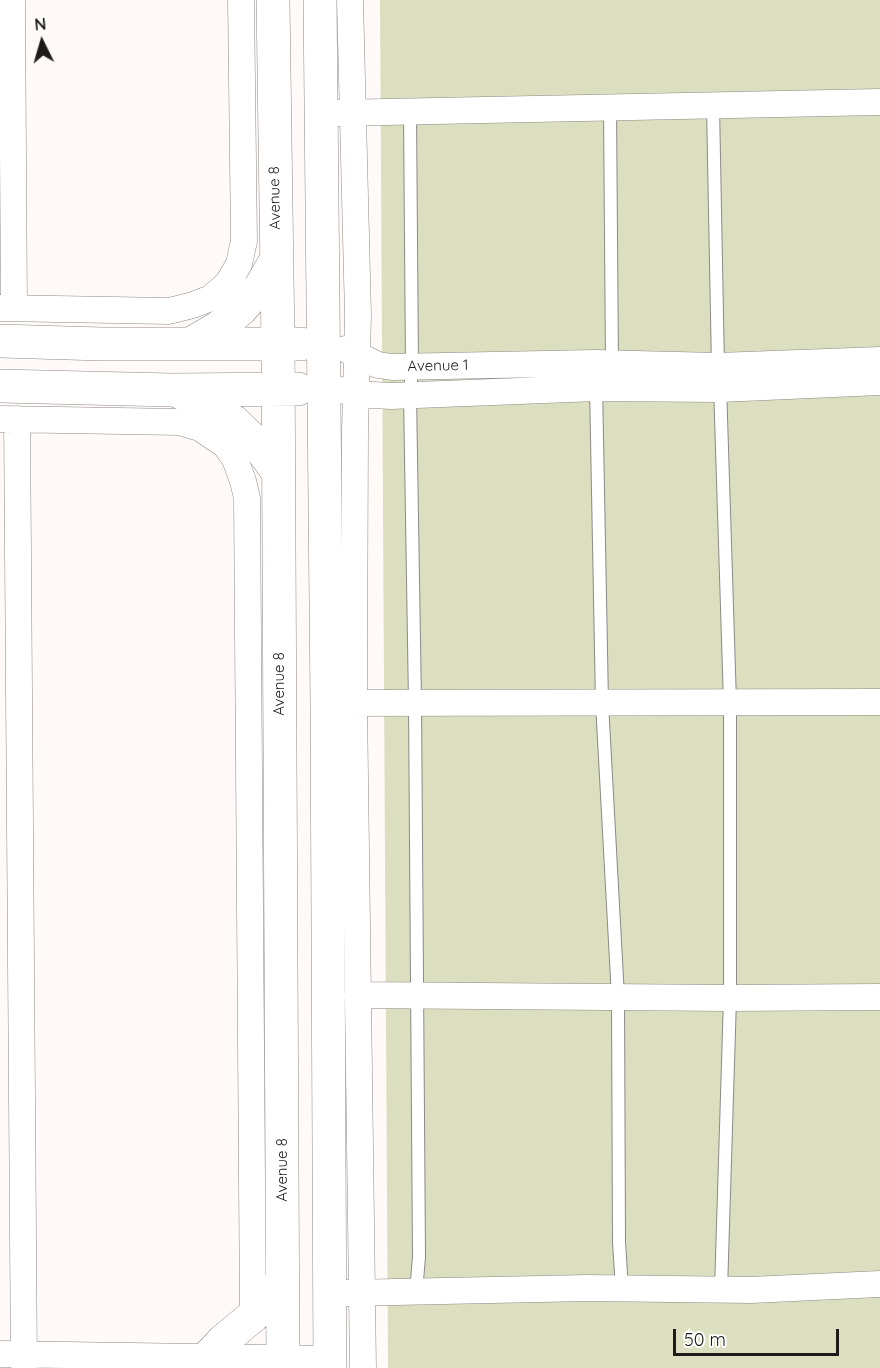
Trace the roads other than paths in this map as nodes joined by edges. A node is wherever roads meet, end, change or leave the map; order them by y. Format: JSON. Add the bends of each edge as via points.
{"nodes":[{"id":1,"x":12,"y":0,"type":"edge"},
{"id":2,"x":241,"y":0,"type":"edge"},
{"id":3,"x":273,"y":0,"type":"edge"},
{"id":4,"x":320,"y":0,"type":"edge"},
{"id":5,"x":350,"y":0,"type":"edge"},
{"id":6,"x":880,"y":102,"type":"edge"},
{"id":7,"x":713,"y":105,"type":"junction"},
{"id":8,"x":610,"y":107,"type":"junction"},
{"id":9,"x":410,"y":112,"type":"junction"},
{"id":10,"x":336,"y":113,"type":"junction"},
{"id":11,"x":276,"y":260,"type":"junction"},
{"id":12,"x":7,"y":308,"type":"edge"},
{"id":13,"x":104,"y":311,"type":"junction"},
{"id":14,"x":0,"y":341,"type":"edge"},
{"id":15,"x":192,"y":343,"type":"junction"},
{"id":16,"x":278,"y":343,"type":"junction"},
{"id":17,"x":102,"y":344,"type":"junction"},
{"id":18,"x":324,"y":344,"type":"junction"},
{"id":19,"x":358,"y":355,"type":"junction"},
{"id":20,"x":880,"y":360,"type":"edge"},
{"id":21,"x":412,"y":367,"type":"junction"},
{"id":22,"x":604,"y":376,"type":"junction"},
{"id":23,"x":719,"y":377,"type":"junction"},
{"id":24,"x":880,"y":382,"type":"edge"},
{"id":25,"x":0,"y":386,"type":"edge"},
{"id":26,"x":101,"y":388,"type":"junction"},
{"id":27,"x":324,"y":388,"type":"junction"},
{"id":28,"x":172,"y":390,"type":"junction"},
{"id":29,"x":278,"y":390,"type":"junction"},
{"id":30,"x":356,"y":394,"type":"junction"},
{"id":31,"x":410,"y":394,"type":"junction"},
{"id":32,"x":8,"y":419,"type":"edge"},
{"id":33,"x":100,"y":421,"type":"junction"},
{"id":34,"x":278,"y":472,"type":"junction"},
{"id":35,"x":880,"y":702,"type":"edge"},
{"id":36,"x":340,"y":703,"type":"junction"},
{"id":37,"x":414,"y":703,"type":"junction"},
{"id":38,"x":602,"y":703,"type":"junction"},
{"id":39,"x":730,"y":703,"type":"junction"},
{"id":40,"x":357,"y":994,"type":"junction"},
{"id":41,"x":416,"y":995,"type":"junction"},
{"id":42,"x":618,"y":997,"type":"junction"},
{"id":43,"x":880,"y":997,"type":"edge"},
{"id":44,"x":730,"y":998,"type":"junction"},
{"id":45,"x":283,"y":1280,"type":"junction"},
{"id":46,"x":880,"y":1284,"type":"edge"},
{"id":47,"x":622,"y":1289,"type":"junction"},
{"id":48,"x":721,"y":1290,"type":"junction"},
{"id":49,"x":416,"y":1292,"type":"junction"},
{"id":50,"x":330,"y":1293,"type":"junction"},
{"id":51,"x":363,"y":1293,"type":"junction"},
{"id":52,"x":252,"y":1316,"type":"junction"},
{"id":53,"x":16,"y":1359,"type":"edge"},
{"id":54,"x":212,"y":1363,"type":"edge"},
{"id":55,"x":283,"y":1363,"type":"edge"},
{"id":56,"x":330,"y":1363,"type":"edge"},
{"id":57,"x":363,"y":1368,"type":"edge"}],
"edges":[{"from":1,"to":12,"type":"street"},
{"from":2,"to":13,"type":"street","via":[[244,242],[239,264],[228,284],[211,298],[193,305],[169,311]]},
{"from":3,"to":11,"type":"main road","name":"Avenue 8"},
{"from":4,"to":10,"type":"main road"},
{"from":5,"to":10,"type":"street"},
{"from":6,"to":7,"type":"street"},
{"from":7,"to":8,"type":"street"},
{"from":7,"to":23,"type":"lane"},
{"from":8,"to":9,"type":"street"},
{"from":8,"to":22,"type":"lane"},
{"from":9,"to":10,"type":"street"},
{"from":9,"to":21,"type":"lane"},
{"from":10,"to":18,"type":"main road"},
{"from":10,"to":19,"type":"street"},
{"from":11,"to":15,"type":"main road","via":[[241,309]]},
{"from":11,"to":16,"type":"main road","name":"Avenue 8"},
{"from":12,"to":13,"type":"street"},
{"from":13,"to":17,"type":"street"},
{"from":14,"to":17,"type":"main road","name":"Avenue 1"},
{"from":15,"to":16,"type":"main road","name":"Avenue 1"},
{"from":15,"to":17,"type":"main road","name":"Avenue 1"},
{"from":16,"to":18,"type":"main road","name":"Avenue 1"},
{"from":16,"to":29,"type":"main road","name":"Avenue 8"},
{"from":18,"to":19,"type":"street","name":"Avenue 1"},
{"from":18,"to":27,"type":"main road"},
{"from":19,"to":21,"type":"street","name":"Avenue 1","via":[[378,365]]},
{"from":19,"to":30,"type":"street"},
{"from":20,"to":23,"type":"street","name":"Avenue 1"},
{"from":21,"to":22,"type":"street","name":"Avenue 1"},
{"from":21,"to":31,"type":"lane"},
{"from":22,"to":23,"type":"street","name":"Avenue 1"},
{"from":22,"to":31,"type":"street","name":"Avenue 1"},
{"from":22,"to":38,"type":"lane"},
{"from":23,"to":24,"type":"street","name":"Avenue 1"},
{"from":23,"to":39,"type":"lane"},
{"from":25,"to":26,"type":"main road","name":"Avenue 1"},
{"from":26,"to":28,"type":"main road","name":"Avenue 1"},
{"from":26,"to":33,"type":"street"},
{"from":27,"to":29,"type":"main road","name":"Avenue 1"},
{"from":27,"to":30,"type":"street","name":"Avenue 1"},
{"from":27,"to":36,"type":"main road"},
{"from":28,"to":29,"type":"main road","name":"Avenue 1"},
{"from":28,"to":34,"type":"main road","via":[[233,421]]},
{"from":29,"to":34,"type":"main road","name":"Avenue 8"},
{"from":30,"to":31,"type":"street","name":"Avenue 1"},
{"from":30,"to":36,"type":"street"},
{"from":31,"to":37,"type":"lane"},
{"from":32,"to":33,"type":"street"},
{"from":32,"to":53,"type":"street"},
{"from":33,"to":52,"type":"street","via":[[179,422],[200,428],[225,445],[235,459],[248,498]]},
{"from":34,"to":45,"type":"main road","name":"Avenue 8"},
{"from":35,"to":39,"type":"street"},
{"from":36,"to":37,"type":"street"},
{"from":36,"to":40,"type":"street"},
{"from":36,"to":50,"type":"main road"},
{"from":37,"to":38,"type":"street"},
{"from":37,"to":41,"type":"lane"},
{"from":38,"to":39,"type":"street"},
{"from":38,"to":42,"type":"lane"},
{"from":39,"to":44,"type":"lane"},
{"from":40,"to":41,"type":"street"},
{"from":40,"to":51,"type":"street"},
{"from":41,"to":42,"type":"street"},
{"from":41,"to":49,"type":"lane","via":[[419,1257]]},
{"from":42,"to":44,"type":"street"},
{"from":42,"to":47,"type":"lane"},
{"from":43,"to":44,"type":"street"},
{"from":44,"to":48,"type":"lane"},
{"from":45,"to":52,"type":"main road"},
{"from":45,"to":55,"type":"main road","name":"Avenue 8"},
{"from":46,"to":48,"type":"street"},
{"from":47,"to":48,"type":"street"},
{"from":47,"to":49,"type":"street"},
{"from":49,"to":51,"type":"street"},
{"from":50,"to":51,"type":"street"},
{"from":50,"to":56,"type":"main road"},
{"from":51,"to":57,"type":"street"},
{"from":52,"to":54,"type":"main road","via":[[224,1340]]},
{"from":53,"to":54,"type":"street"},
{"from":54,"to":55,"type":"street"},
{"from":55,"to":56,"type":"street"}]}
